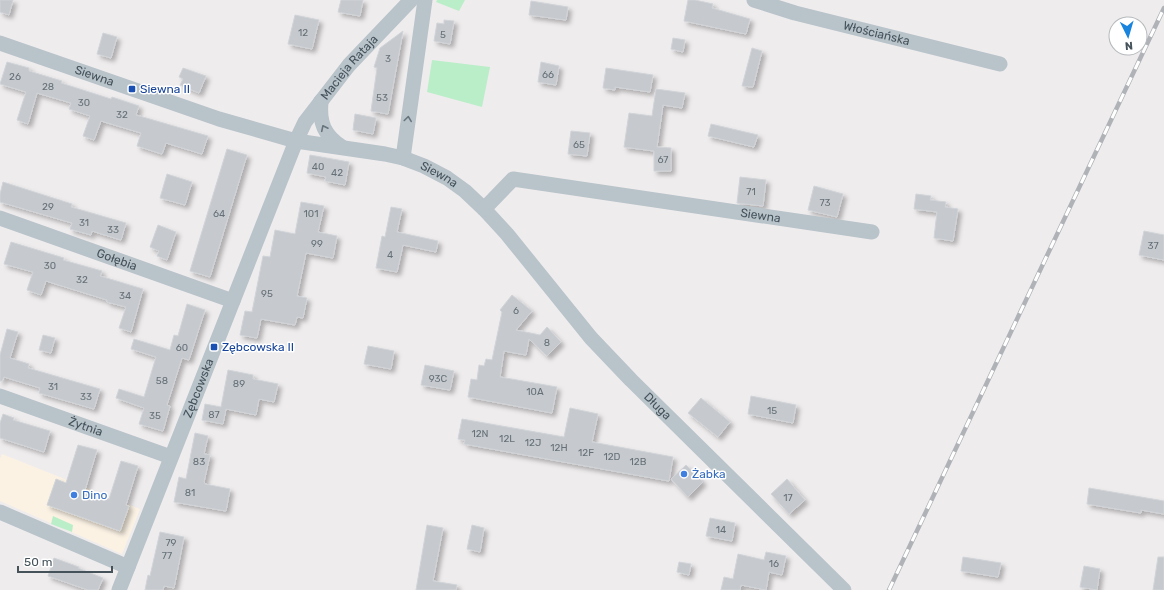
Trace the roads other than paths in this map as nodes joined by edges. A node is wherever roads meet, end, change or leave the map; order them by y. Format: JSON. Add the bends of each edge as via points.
{"nodes":[{"id":1,"x":410,"y":0,"type":"edge"},
{"id":2,"x":425,"y":0,"type":"edge"},
{"id":3,"x":754,"y":0,"type":"edge"},
{"id":4,"x":0,"y":43,"type":"edge"},
{"id":5,"x":1000,"y":64,"type":"dead end"},
{"id":6,"x":321,"y":101,"type":"junction"},
{"id":7,"x":296,"y":140,"type":"junction"},
{"id":8,"x":342,"y":147,"type":"junction"},
{"id":9,"x":403,"y":158,"type":"junction"},
{"id":10,"x":484,"y":209,"type":"junction"},
{"id":11,"x":0,"y":218,"type":"edge"},
{"id":12,"x":872,"y":232,"type":"dead end"},
{"id":13,"x":233,"y":302,"type":"junction"},
{"id":14,"x":0,"y":396,"type":"edge"},
{"id":15,"x":171,"y":457,"type":"junction"},
{"id":16,"x":0,"y":512,"type":"edge"},
{"id":17,"x":128,"y":566,"type":"junction"},
{"id":18,"x":119,"y":590,"type":"edge"},
{"id":19,"x":844,"y":590,"type":"edge"}],
"edges":[{"from":1,"to":6,"type":"street","name":"Macieja Rataja","via":[[348,65]]},
{"from":9,"to":2,"type":"street","one_way":true},
{"from":3,"to":5,"type":"street","name":"Włościańska","via":[[795,13]]},
{"from":4,"to":7,"type":"street","name":"Siewna","via":[[219,119]]},
{"from":6,"to":7,"type":"street","name":"Macieja Rataja","via":[[305,122]]},
{"from":8,"to":6,"type":"street","one_way":true,"via":[[332,140],[324,127],[320,113]]},
{"from":7,"to":8,"type":"street","name":"Siewna"},
{"from":7,"to":13,"type":"street","name":"Zębcowska"},
{"from":8,"to":9,"type":"street","name":"Siewna"},
{"from":9,"to":10,"type":"street","name":"Siewna","via":[[447,178],[465,190]]},
{"from":10,"to":12,"type":"street","name":"Siewna","via":[[513,179]]},
{"from":10,"to":19,"type":"street","name":"Długa","via":[[591,338]]},
{"from":11,"to":13,"type":"street","name":"Gołębia"},
{"from":13,"to":15,"type":"street","name":"Zębcowska"},
{"from":14,"to":15,"type":"street","name":"Żytnia"},
{"from":15,"to":17,"type":"street","name":"Zębcowska"},
{"from":16,"to":17,"type":"street"},
{"from":17,"to":18,"type":"street","name":"Zębcowska"}]}
